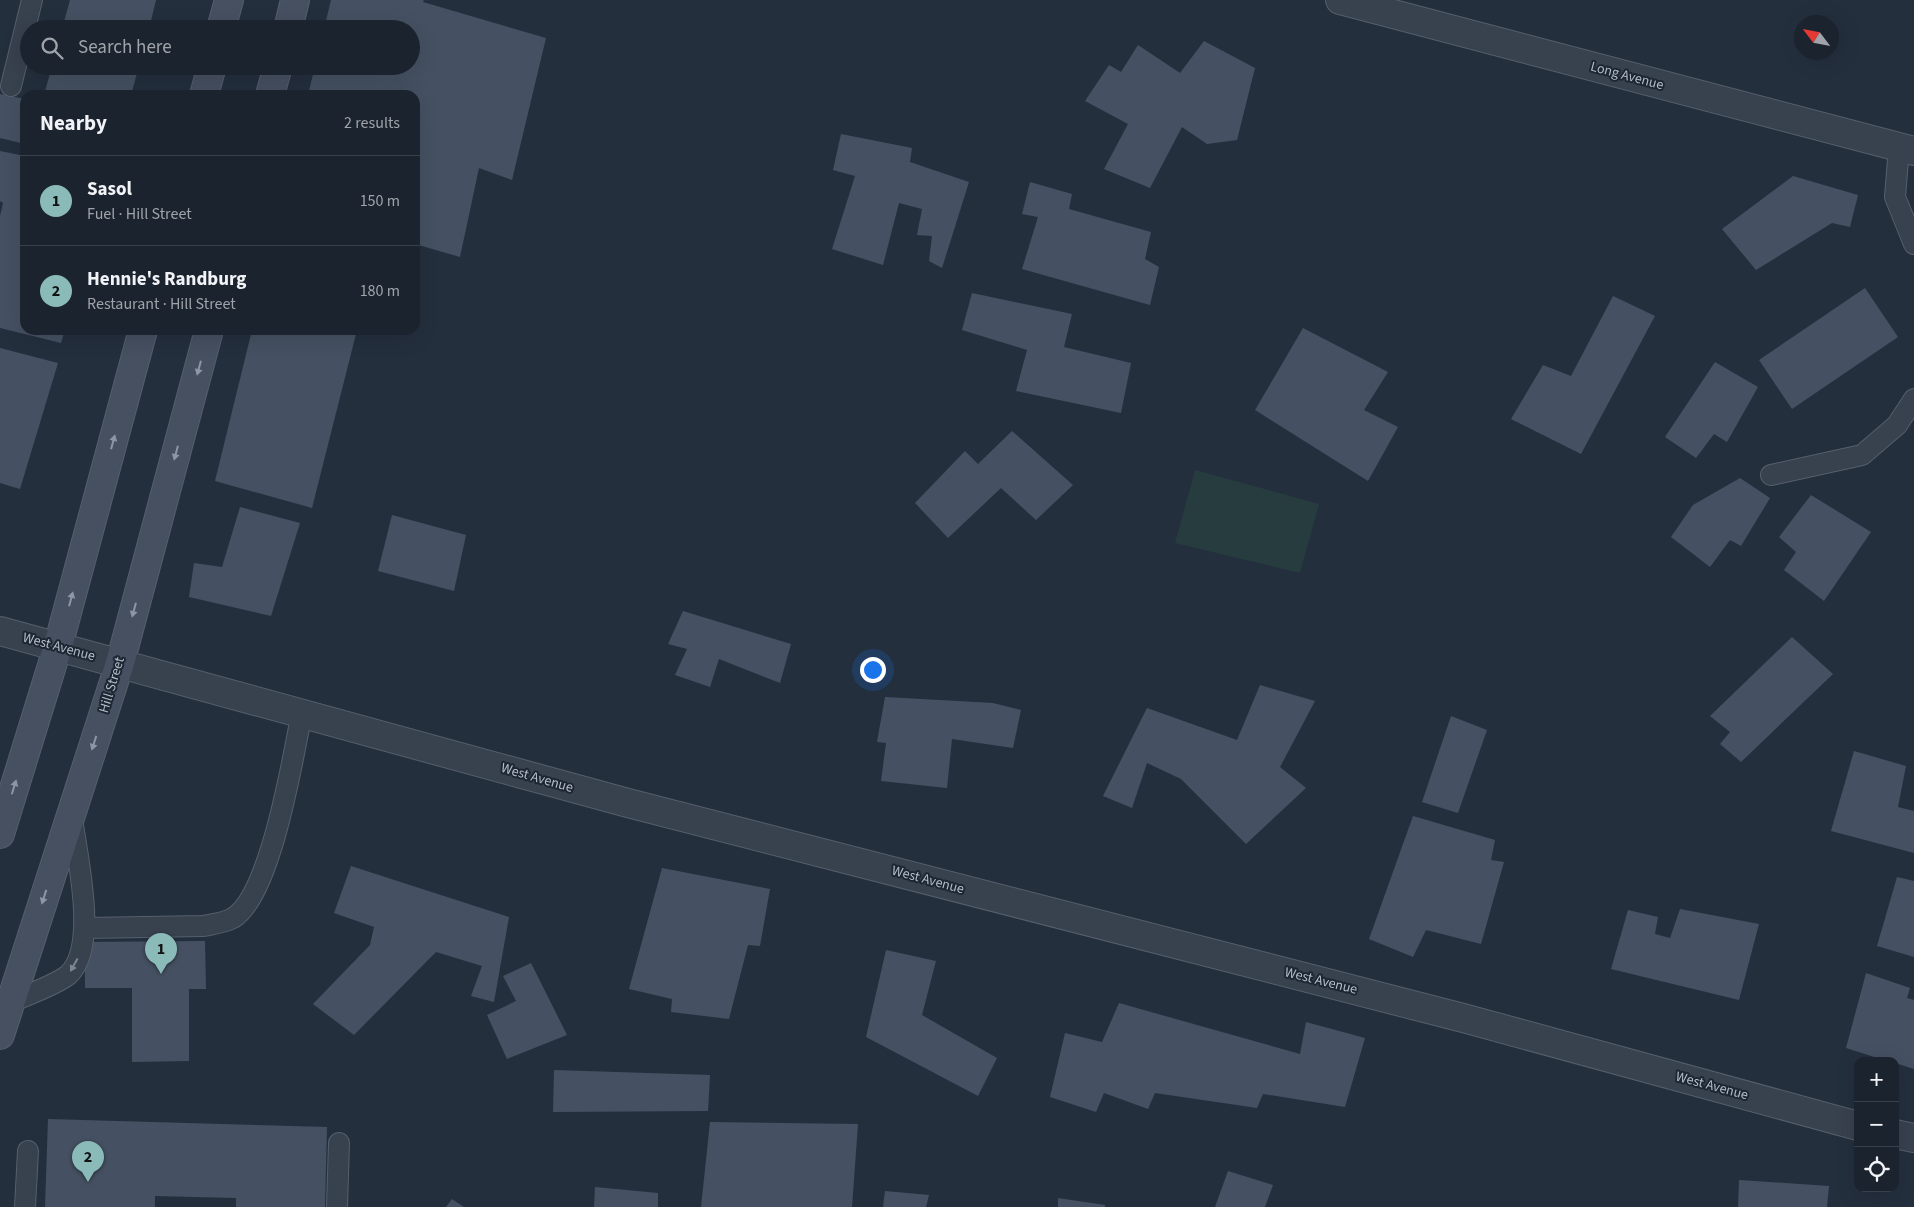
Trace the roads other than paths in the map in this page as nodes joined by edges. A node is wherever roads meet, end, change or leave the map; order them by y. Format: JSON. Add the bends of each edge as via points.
{"nodes":[{"id":1,"x":32,"y":0,"type":"edge"},
{"id":2,"x":229,"y":0,"type":"edge"},
{"id":3,"x":295,"y":0,"type":"edge"},
{"id":4,"x":1340,"y":0,"type":"edge"},
{"id":5,"x":27,"y":20,"type":"edge"},
{"id":6,"x":223,"y":20,"type":"edge"},
{"id":7,"x":290,"y":20,"type":"edge"},
{"id":8,"x":20,"y":49,"type":"edge"},
{"id":9,"x":210,"y":75,"type":"edge"},
{"id":10,"x":276,"y":75,"type":"edge"},
{"id":11,"x":11,"y":86,"type":"dead end"},
{"id":12,"x":205,"y":90,"type":"edge"},
{"id":13,"x":271,"y":90,"type":"edge"},
{"id":14,"x":1907,"y":149,"type":"edge"},
{"id":15,"x":1914,"y":244,"type":"edge"},
{"id":16,"x":142,"y":335,"type":"edge"},
{"id":17,"x":208,"y":335,"type":"edge"},
{"id":18,"x":1914,"y":399,"type":"edge"},
{"id":19,"x":1771,"y":475,"type":"dead end"},
{"id":20,"x":0,"y":631,"type":"edge"},
{"id":21,"x":58,"y":646,"type":"junction"},
{"id":22,"x":120,"y":663,"type":"junction"},
{"id":23,"x":302,"y":712,"type":"junction"},
{"id":24,"x":72,"y":814,"type":"junction"},
{"id":25,"x":0,"y":834,"type":"edge"},
{"id":26,"x":86,"y":928,"type":"junction"},
{"id":27,"x":9,"y":1003,"type":"junction"},
{"id":28,"x":0,"y":1035,"type":"edge"},
{"id":29,"x":1854,"y":1125,"type":"edge"},
{"id":30,"x":1899,"y":1135,"type":"edge"},
{"id":31,"x":1914,"y":1138,"type":"edge"},
{"id":32,"x":339,"y":1143,"type":"dead end"},
{"id":33,"x":28,"y":1151,"type":"dead end"},
{"id":34,"x":25,"y":1207,"type":"edge"},
{"id":35,"x":337,"y":1207,"type":"edge"}],
"edges":[{"from":1,"to":5,"type":"lane"},
{"from":2,"to":6,"type":"main road"},
{"from":3,"to":7,"type":"main road"},
{"from":4,"to":14,"type":"street","name":"Long Avenue"},
{"from":8,"to":11,"type":"lane"},
{"from":9,"to":12,"type":"main road"},
{"from":10,"to":13,"type":"main road"},
{"from":14,"to":15,"type":"lane","via":[[1895,197]]},
{"from":21,"to":16,"type":"main road","one_way":true},
{"from":17,"to":22,"type":"main road","name":"Hill Street","one_way":true},
{"from":18,"to":19,"type":"lane","via":[[1896,425],[1862,455]]},
{"from":20,"to":21,"type":"street","name":"West Avenue"},
{"from":21,"to":22,"type":"street","name":"West Avenue"},
{"from":25,"to":21,"type":"main road","one_way":true},
{"from":22,"to":23,"type":"street","name":"West Avenue"},
{"from":22,"to":24,"type":"main road","name":"Hill Street","one_way":true},
{"from":23,"to":26,"type":"lane","via":[[281,814],[266,864],[255,890],[234,917],[203,926]]},
{"from":23,"to":29,"type":"street","name":"West Avenue","via":[[628,803],[1467,1019]]},
{"from":24,"to":26,"type":"lane"},
{"from":24,"to":27,"type":"main road","name":"Hill Street","one_way":true},
{"from":26,"to":27,"type":"lane","one_way":true,"via":[[77,962],[68,974]]},
{"from":27,"to":28,"type":"main road","name":"Hill Street"},
{"from":30,"to":31,"type":"street"},
{"from":32,"to":35,"type":"lane"},
{"from":33,"to":34,"type":"lane"}]}
